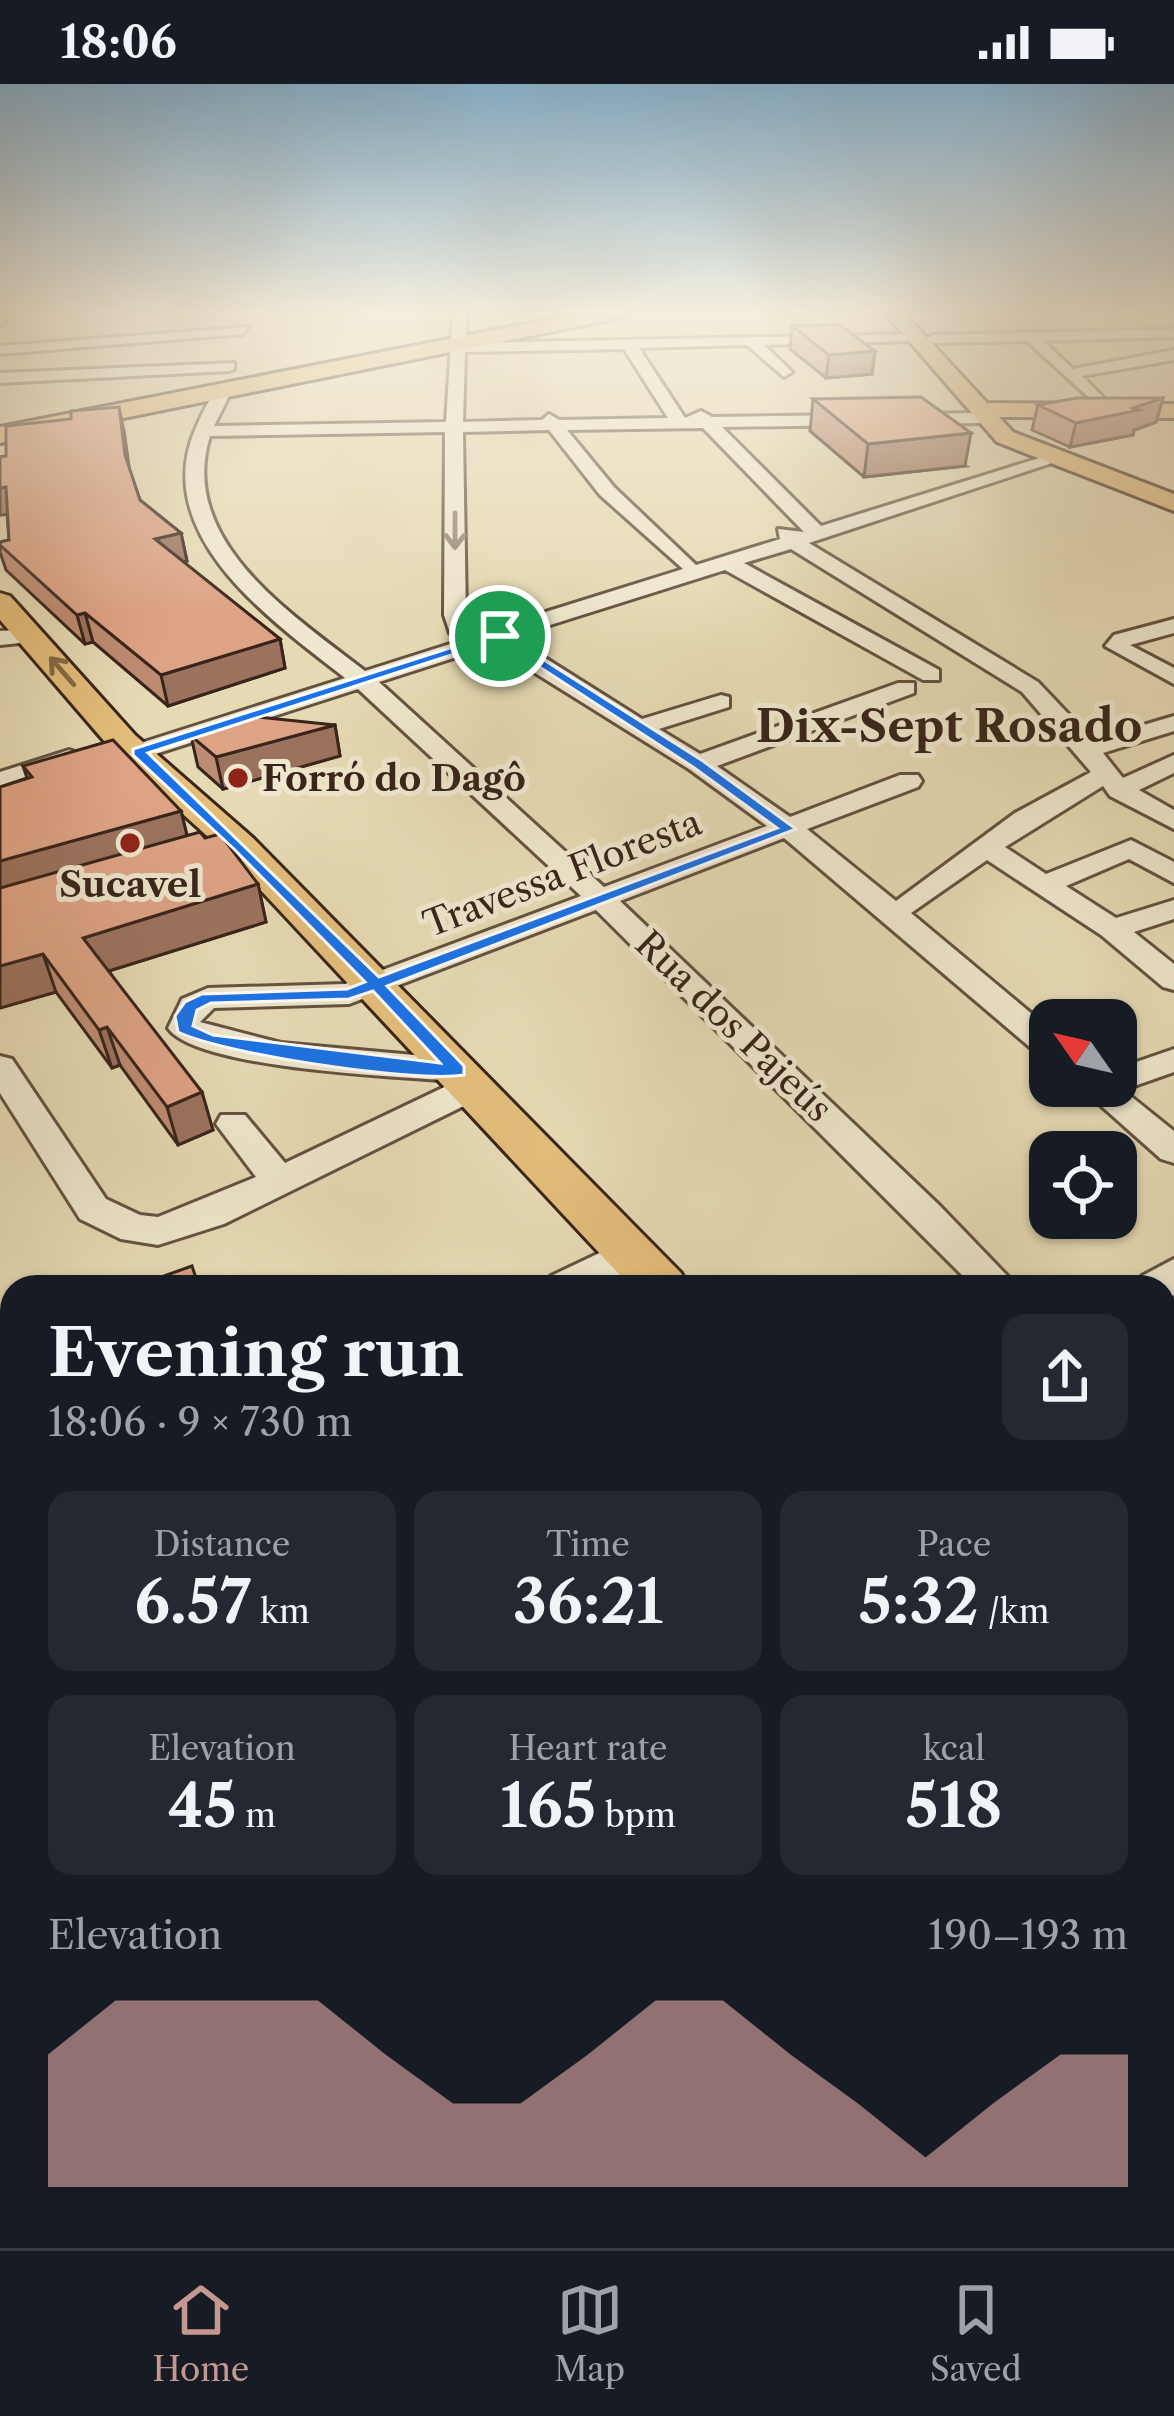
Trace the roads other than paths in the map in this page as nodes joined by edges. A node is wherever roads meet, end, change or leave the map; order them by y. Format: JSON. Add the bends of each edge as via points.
{"nodes":[{"id":1,"x":82,"y":412,"type":"edge"},
{"id":2,"x":83,"y":412,"type":"edge"},
{"id":3,"x":211,"y":412,"type":"edge"},
{"id":4,"x":466,"y":412,"type":"edge"},
{"id":5,"x":673,"y":412,"type":"edge"},
{"id":6,"x":1033,"y":412,"type":"edge"},
{"id":7,"x":994,"y":413,"type":"junction"},
{"id":8,"x":703,"y":419,"type":"junction"},
{"id":9,"x":678,"y":420,"type":"junction"},
{"id":10,"x":550,"y":422,"type":"junction"},
{"id":11,"x":1174,"y":422,"type":"edge"},
{"id":12,"x":204,"y":428,"type":"junction"},
{"id":13,"x":0,"y":431,"type":"edge"},
{"id":14,"x":464,"y":431,"type":"junction"},
{"id":15,"x":1132,"y":436,"type":"edge"},
{"id":16,"x":1063,"y":454,"type":"junction"},
{"id":17,"x":1174,"y":499,"type":"edge"},
{"id":18,"x":801,"y":533,"type":"junction"},
{"id":19,"x":476,"y":537,"type":"dead end"},
{"id":20,"x":726,"y":562,"type":"junction"},
{"id":21,"x":687,"y":563,"type":"junction"},
{"id":22,"x":0,"y":602,"type":"edge"},
{"id":23,"x":1174,"y":626,"type":"edge"},
{"id":24,"x":1141,"y":634,"type":"junction"},
{"id":25,"x":486,"y":636,"type":"junction"},
{"id":26,"x":16,"y":638,"type":"edge"},
{"id":27,"x":1174,"y":651,"type":"edge"},
{"id":28,"x":357,"y":674,"type":"junction"},
{"id":29,"x":931,"y":675,"type":"dead end"},
{"id":30,"x":1174,"y":677,"type":"edge"},
{"id":31,"x":905,"y":688,"type":"dead end"},
{"id":32,"x":721,"y":701,"type":"dead end"},
{"id":33,"x":1174,"y":723,"type":"edge"},
{"id":34,"x":637,"y":728,"type":"junction"},
{"id":35,"x":130,"y":747,"type":"junction"},
{"id":36,"x":1088,"y":750,"type":"junction"},
{"id":37,"x":1174,"y":763,"type":"edge"},
{"id":38,"x":698,"y":764,"type":"junction"},
{"id":39,"x":0,"y":780,"type":"edge"},
{"id":40,"x":909,"y":782,"type":"dead end"},
{"id":41,"x":1112,"y":783,"type":"junction"},
{"id":42,"x":0,"y":795,"type":"edge"},
{"id":43,"x":1174,"y":820,"type":"edge"},
{"id":44,"x":788,"y":829,"type":"junction"},
{"id":45,"x":240,"y":846,"type":"junction"},
{"id":46,"x":987,"y":848,"type":"junction"},
{"id":47,"x":1116,"y":855,"type":"junction"},
{"id":48,"x":196,"y":859,"type":"edge"},
{"id":49,"x":845,"y":870,"type":"junction"},
{"id":50,"x":1174,"y":874,"type":"edge"},
{"id":51,"x":1047,"y":884,"type":"junction"},
{"id":52,"x":1174,"y":894,"type":"edge"},
{"id":53,"x":603,"y":900,"type":"junction"},
{"id":54,"x":908,"y":905,"type":"junction"},
{"id":55,"x":1174,"y":909,"type":"edge"},
{"id":56,"x":1112,"y":929,"type":"junction"},
{"id":57,"x":1174,"y":980,"type":"edge"},
{"id":58,"x":376,"y":984,"type":"junction"},
{"id":59,"x":1029,"y":1002,"type":"edge"},
{"id":60,"x":1029,"y":1028,"type":"edge"},
{"id":61,"x":1174,"y":1060,"type":"edge"},
{"id":62,"x":0,"y":1067,"type":"edge"},
{"id":63,"x":1137,"y":1073,"type":"edge"},
{"id":64,"x":466,"y":1079,"type":"junction"},
{"id":65,"x":1137,"y":1099,"type":"edge"},
{"id":66,"x":1133,"y":1107,"type":"edge"},
{"id":67,"x":1174,"y":1122,"type":"edge"},
{"id":68,"x":233,"y":1124,"type":"dead end"},
{"id":69,"x":1174,"y":1150,"type":"edge"},
{"id":70,"x":280,"y":1181,"type":"junction"},
{"id":71,"x":631,"y":1253,"type":"junction"},
{"id":72,"x":588,"y":1275,"type":"edge"},
{"id":73,"x":652,"y":1275,"type":"edge"},
{"id":74,"x":986,"y":1275,"type":"edge"}],
"edges":[{"from":1,"to":13,"type":"highway"},
{"from":2,"to":13,"type":"highway"},
{"from":3,"to":12,"type":"street","name":"Rua dos Pajeús"},
{"from":4,"to":14,"type":"street"},
{"from":5,"to":9,"type":"street"},
{"from":6,"to":7,"type":"main road"},
{"from":7,"to":8,"type":"street"},
{"from":7,"to":16,"type":"main road","via":[[1005,436]]},
{"from":8,"to":9,"type":"street"},
{"from":8,"to":18,"type":"street"},
{"from":9,"to":10,"type":"street"},
{"from":10,"to":14,"type":"street"},
{"from":10,"to":21,"type":"street","via":[[621,505]]},
{"from":11,"to":15,"type":"main road"},
{"from":12,"to":14,"type":"street"},
{"from":12,"to":28,"type":"street","name":"Rua dos Pajeús","via":[[191,476],[201,518],[266,602]]},
{"from":14,"to":19,"type":"street"},
{"from":14,"to":25,"type":"street","one_way":true,"via":[[455,615]]},
{"from":16,"to":17,"type":"main road"},
{"from":16,"to":18,"type":"street"},
{"from":18,"to":20,"type":"street"},
{"from":18,"to":21,"type":"street"},
{"from":18,"to":36,"type":"street","via":[[1010,673]]},
{"from":20,"to":25,"type":"street"},
{"from":20,"to":29,"type":"street"},
{"from":21,"to":25,"type":"street"},
{"from":22,"to":26,"type":"main road"},
{"from":23,"to":24,"type":"street"},
{"from":24,"to":27,"type":"street"},
{"from":24,"to":30,"type":"street","via":[[1116,646]]},
{"from":25,"to":28,"type":"street"},
{"from":25,"to":34,"type":"street"},
{"from":35,"to":26,"type":"main road","one_way":true},
{"from":28,"to":35,"type":"street"},
{"from":28,"to":53,"type":"street","name":"Rua dos Pajeús"},
{"from":31,"to":38,"type":"street"},
{"from":32,"to":34,"type":"street"},
{"from":33,"to":36,"type":"street"},
{"from":34,"to":38,"type":"street"},
{"from":35,"to":39,"type":"street"},
{"from":35,"to":42,"type":"street"},
{"from":35,"to":45,"type":"main road"},
{"from":36,"to":41,"type":"street"},
{"from":37,"to":41,"type":"street"},
{"from":38,"to":44,"type":"street"},
{"from":40,"to":44,"type":"street","name":"Travessa Floresta"},
{"from":41,"to":43,"type":"street"},
{"from":41,"to":46,"type":"street","via":[[1047,805]]},
{"from":44,"to":49,"type":"street"},
{"from":44,"to":53,"type":"street","name":"Travessa Floresta"},
{"from":45,"to":48,"type":"street"},
{"from":45,"to":58,"type":"main road"},
{"from":46,"to":51,"type":"street"},
{"from":46,"to":54,"type":"street"},
{"from":47,"to":50,"type":"street","via":[[1131,848]]},
{"from":47,"to":51,"type":"street"},
{"from":47,"to":52,"type":"street"},
{"from":49,"to":54,"type":"street"},
{"from":49,"to":60,"type":"street"},
{"from":51,"to":56,"type":"street"},
{"from":53,"to":58,"type":"street","name":"Travessa Floresta"},
{"from":53,"to":74,"type":"street","name":"Rua dos Pajeús"},
{"from":54,"to":59,"type":"street"},
{"from":55,"to":56,"type":"street"},
{"from":56,"to":57,"type":"street"},
{"from":58,"to":64,"type":"main road"},
{"from":58,"to":64,"type":"street","name":"Travessa Floresta","via":[[326,998],[208,998],[191,1006],[184,1028],[209,1040]]},
{"from":61,"to":63,"type":"street"},
{"from":62,"to":70,"type":"street","via":[[94,1209],[113,1221],[134,1229],[182,1226]]},
{"from":64,"to":70,"type":"street"},
{"from":64,"to":71,"type":"main road"},
{"from":65,"to":67,"type":"street"},
{"from":66,"to":69,"type":"street"},
{"from":68,"to":70,"type":"street"},
{"from":71,"to":72,"type":"street"},
{"from":71,"to":73,"type":"main road"}]}
